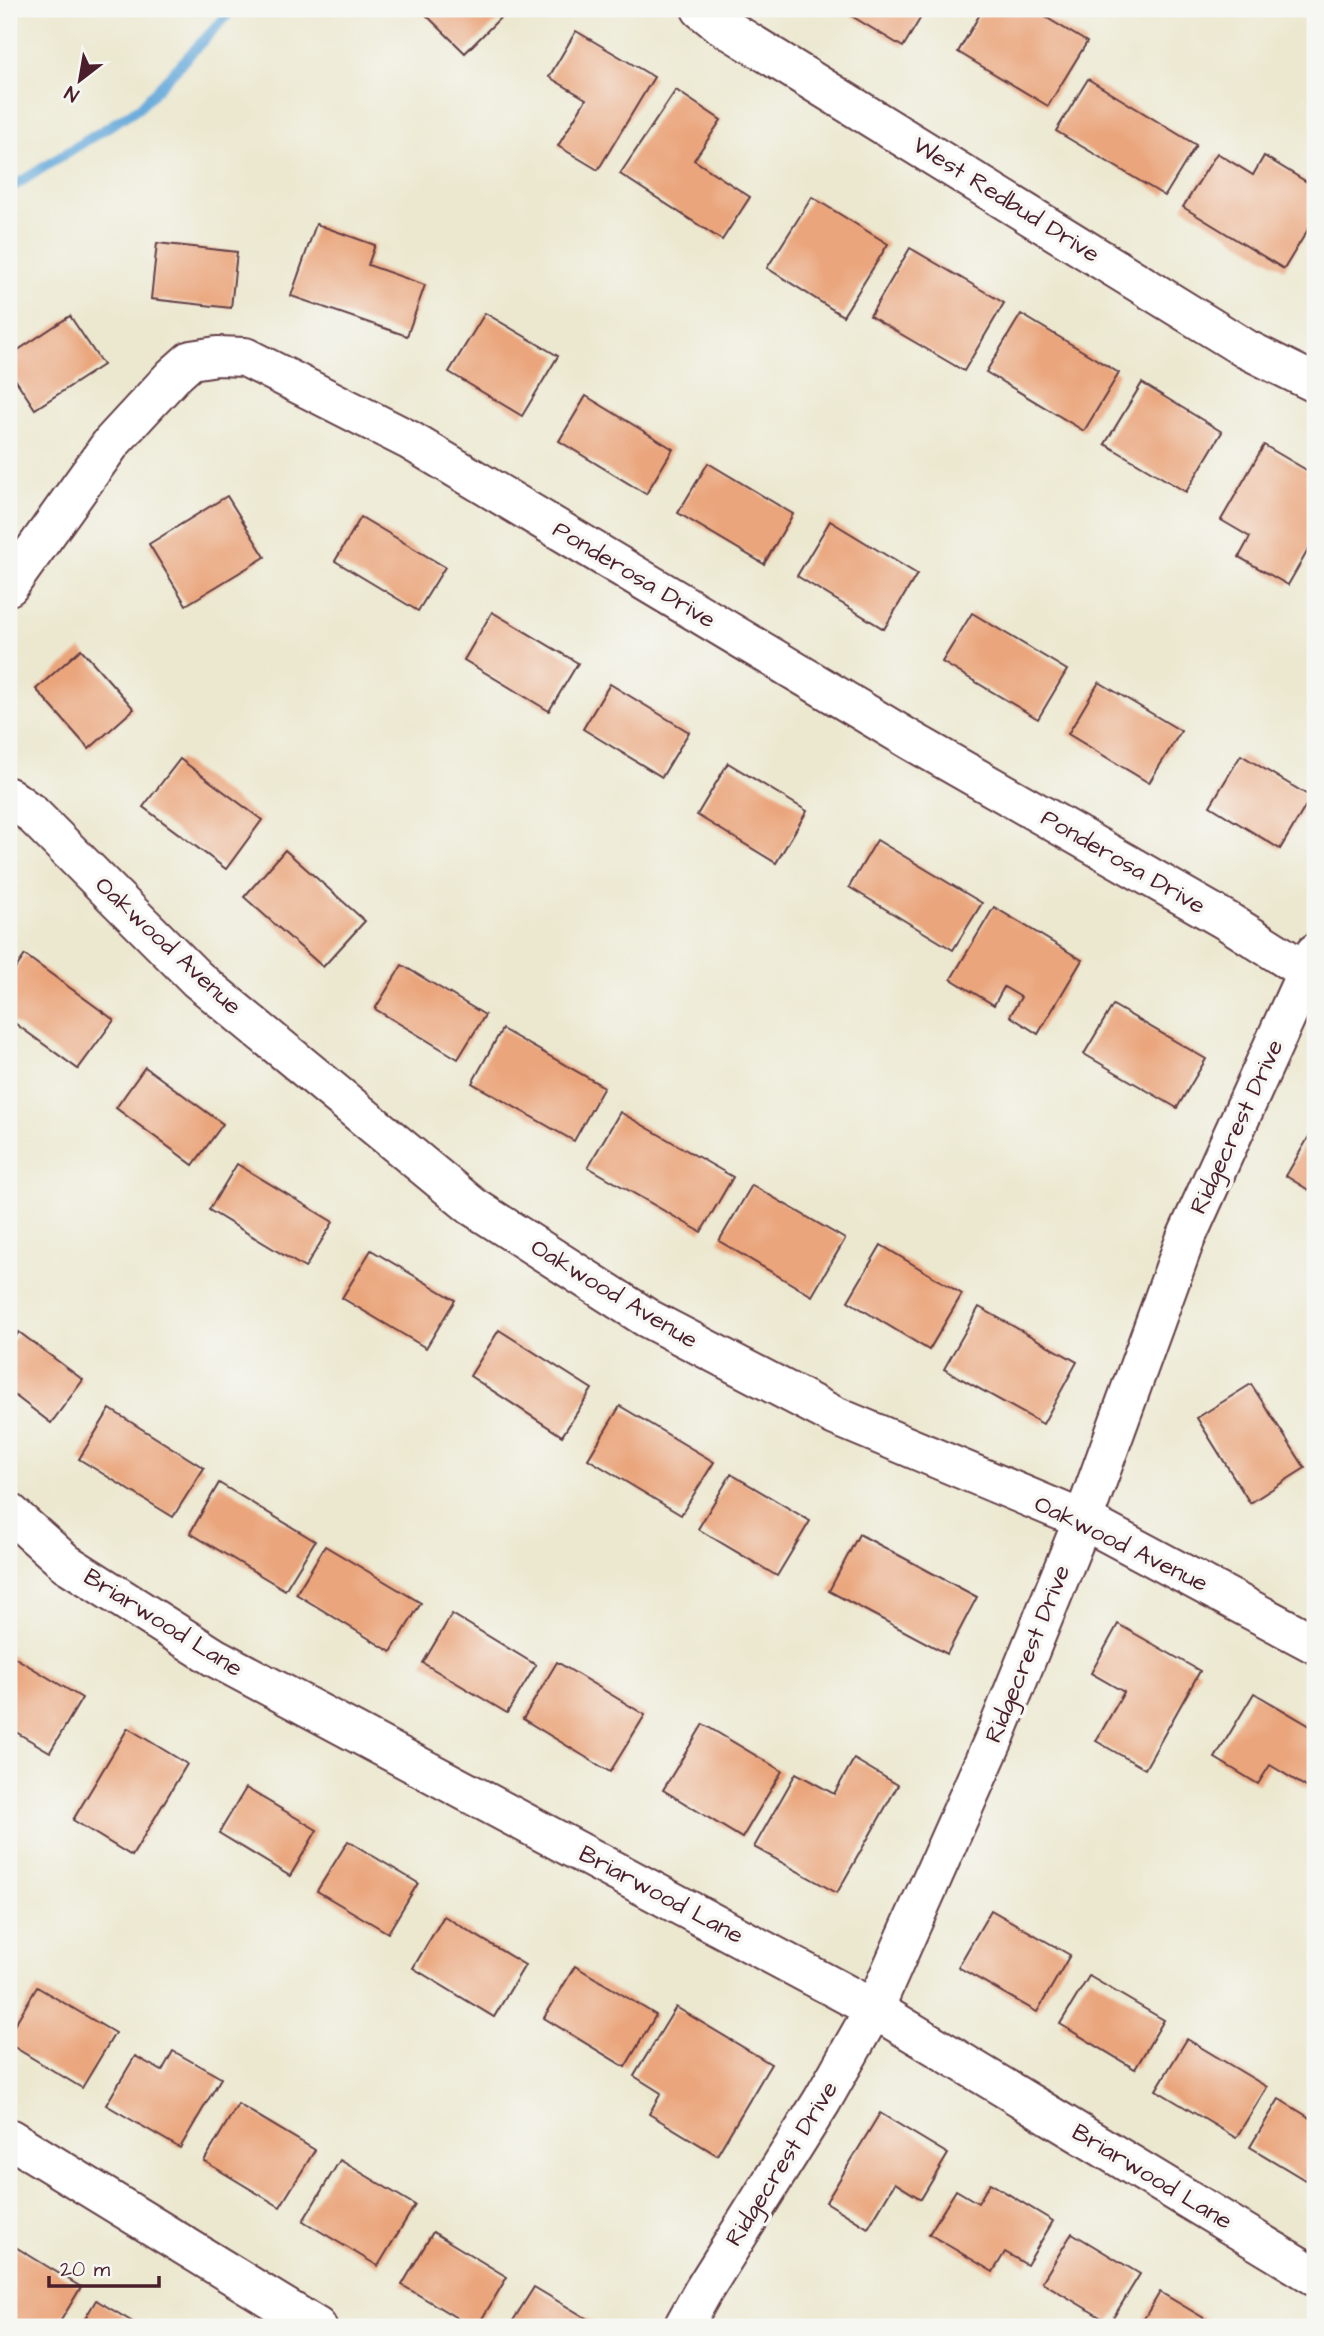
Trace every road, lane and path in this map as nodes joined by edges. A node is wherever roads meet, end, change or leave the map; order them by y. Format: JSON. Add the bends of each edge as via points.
{"nodes":[{"id":1,"x":701,"y":9,"type":"edge"},
{"id":2,"x":1315,"y":383,"type":"edge"},
{"id":3,"x":9,"y":586,"type":"edge"},
{"id":4,"x":9,"y":797,"type":"edge"},
{"id":5,"x":1313,"y":968,"type":"edge"},
{"id":6,"x":9,"y":1512,"type":"edge"},
{"id":7,"x":1083,"y":1520,"type":"junction"},
{"id":8,"x":1315,"y":1644,"type":"edge"},
{"id":9,"x":874,"y":2009,"type":"junction"},
{"id":10,"x":9,"y":2138,"type":"edge"},
{"id":11,"x":1315,"y":2276,"type":"edge"},
{"id":12,"x":317,"y":2327,"type":"edge"},
{"id":13,"x":683,"y":2327,"type":"edge"}],
"edges":[{"from":1,"to":2,"type":"street","name":"West Redbud Drive","via":[[1246,349]]},
{"from":3,"to":5,"type":"street","name":"Ponderosa Drive","via":[[112,442],[173,376],[191,360],[245,357],[408,440],[912,741]]},
{"from":4,"to":7,"type":"street","name":"Oakwood Avenue","via":[[32,814],[197,979],[472,1206],[647,1318],[835,1416]]},
{"from":5,"to":7,"type":"street","name":"Ridgecrest Drive","via":[[1185,1240]]},
{"from":6,"to":9,"type":"street","name":"Briarwood Lane","via":[[66,1563],[214,1657]]},
{"from":7,"to":8,"type":"street","name":"Oakwood Avenue"},
{"from":7,"to":9,"type":"street","name":"Ridgecrest Drive","via":[[994,1739]]},
{"from":9,"to":11,"type":"street","name":"Briarwood Lane"},
{"from":9,"to":13,"type":"street","name":"Ridgecrest Drive"},
{"from":10,"to":12,"type":"street"}]}
